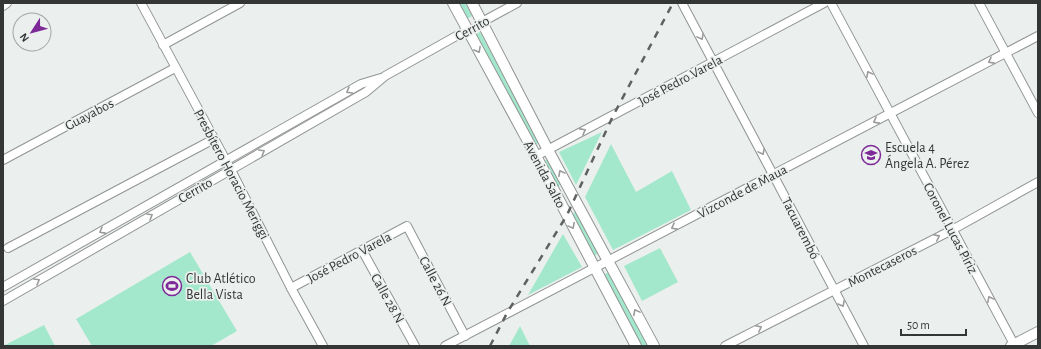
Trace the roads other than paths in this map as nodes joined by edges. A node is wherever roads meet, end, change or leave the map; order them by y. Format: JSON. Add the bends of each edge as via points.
{"nodes":[{"id":1,"x":7,"y":3,"type":"edge"},
{"id":2,"x":141,"y":3,"type":"edge"},
{"id":3,"x":240,"y":3,"type":"edge"},
{"id":4,"x":453,"y":3,"type":"edge"},
{"id":5,"x":472,"y":3,"type":"edge"},
{"id":6,"x":517,"y":3,"type":"edge"},
{"id":7,"x":682,"y":3,"type":"edge"},
{"id":8,"x":824,"y":3,"type":"edge"},
{"id":9,"x":831,"y":3,"type":"edge"},
{"id":10,"x":979,"y":3,"type":"edge"},
{"id":11,"x":3,"y":6,"type":"edge"},
{"id":12,"x":482,"y":22,"type":"junction"},
{"id":13,"x":467,"y":30,"type":"junction"},
{"id":14,"x":1038,"y":36,"type":"edge"},
{"id":15,"x":163,"y":45,"type":"junction"},
{"id":16,"x":1006,"y":53,"type":"junction"},
{"id":17,"x":714,"y":62,"type":"junction"},
{"id":18,"x":175,"y":68,"type":"junction"},
{"id":19,"x":385,"y":76,"type":"junction"},
{"id":20,"x":1038,"y":113,"type":"edge"},
{"id":21,"x":890,"y":114,"type":"junction"},
{"id":22,"x":214,"y":139,"type":"junction"},
{"id":23,"x":548,"y":150,"type":"junction"},
{"id":24,"x":536,"y":156,"type":"junction"},
{"id":25,"x":3,"y":160,"type":"edge"},
{"id":26,"x":226,"y":161,"type":"junction"},
{"id":27,"x":231,"y":170,"type":"junction"},
{"id":28,"x":774,"y":175,"type":"junction"},
{"id":29,"x":1038,"y":182,"type":"edge"},
{"id":30,"x":407,"y":226,"type":"joint"},
{"id":31,"x":952,"y":230,"type":"junction"},
{"id":32,"x":8,"y":248,"type":"dead end"},
{"id":33,"x":362,"y":250,"type":"junction"},
{"id":34,"x":609,"y":260,"type":"junction"},
{"id":35,"x":595,"y":268,"type":"junction"},
{"id":36,"x":3,"y":287,"type":"edge"},
{"id":37,"x":291,"y":288,"type":"junction"},
{"id":38,"x":834,"y":291,"type":"junction"},
{"id":39,"x":3,"y":301,"type":"edge"},
{"id":40,"x":1038,"y":332,"type":"edge"},
{"id":41,"x":465,"y":336,"type":"junction"},
{"id":42,"x":448,"y":345,"type":"edge"},
{"id":43,"x":323,"y":346,"type":"edge"},
{"id":44,"x":415,"y":346,"type":"edge"},
{"id":45,"x":636,"y":346,"type":"edge"},
{"id":46,"x":654,"y":346,"type":"edge"},
{"id":47,"x":725,"y":346,"type":"edge"},
{"id":48,"x":864,"y":346,"type":"edge"},
{"id":49,"x":1014,"y":346,"type":"edge"}],
"edges":[{"from":1,"to":11,"type":"street"},
{"from":2,"to":15,"type":"street","name":"Presbítero Horacio Meriggi"},
{"from":3,"to":15,"type":"street"},
{"from":4,"to":13,"type":"street","name":"Avenida Salto"},
{"from":5,"to":12,"type":"street","name":"Avenida Salto"},
{"from":6,"to":12,"type":"street","name":"Cerrito"},
{"from":7,"to":17,"type":"street","name":"Tacuarembó","one_way":true},
{"from":8,"to":17,"type":"street","name":"José Pedro Varela"},
{"from":21,"to":9,"type":"street","name":"Coronel Lucas Píriz","one_way":true},
{"from":10,"to":16,"type":"street"},
{"from":12,"to":13,"type":"street","name":"Cerrito"},
{"from":12,"to":23,"type":"street","name":"Avenida Salto"},
{"from":13,"to":19,"type":"street","name":"Cerrito"},
{"from":13,"to":24,"type":"street","name":"Avenida Salto","one_way":true},
{"from":14,"to":16,"type":"street","name":"Vizconde de Maua"},
{"from":15,"to":18,"type":"street","name":"Presbítero Horacio Meriggi"},
{"from":16,"to":20,"type":"street"},
{"from":16,"to":21,"type":"street","name":"Vizconde de Maua","one_way":true},
{"from":23,"to":17,"type":"street","name":"José Pedro Varela","one_way":true},
{"from":17,"to":28,"type":"street","name":"Tacuarembó","one_way":true},
{"from":18,"to":22,"type":"street","name":"Presbítero Horacio Meriggi"},
{"from":18,"to":25,"type":"street","name":"Guayabos"},
{"from":19,"to":26,"type":"street","name":"Cerrito","one_way":true,"via":[[361,84]]},
{"from":27,"to":19,"type":"street","name":"Cerrito","one_way":true,"via":[[366,92]]},
{"from":21,"to":28,"type":"street","name":"Vizconde de Maua","one_way":true},
{"from":21,"to":31,"type":"street","name":"Coronel Lucas Píriz"},
{"from":22,"to":26,"type":"street","name":"Presbítero Horacio Meriggi"},
{"from":22,"to":32,"type":"street"},
{"from":23,"to":24,"type":"street","name":"José Pedro Varela"},
{"from":34,"to":23,"type":"street","name":"Avenida Salto","one_way":true},
{"from":24,"to":35,"type":"street","name":"Avenida Salto","one_way":true},
{"from":26,"to":27,"type":"street","name":"Presbítero Horacio Meriggi"},
{"from":26,"to":36,"type":"street","name":"Cerrito","one_way":true},
{"from":27,"to":37,"type":"street","name":"Presbítero Horacio Meriggi"},
{"from":39,"to":27,"type":"street","name":"Cerrito","one_way":true},
{"from":28,"to":34,"type":"street","name":"Vizconde de Maua","one_way":true},
{"from":28,"to":38,"type":"street","name":"Tacuarembó"},
{"from":29,"to":31,"type":"street","name":"Montecaseros"},
{"from":30,"to":33,"type":"street","name":"José Pedro Varela"},
{"from":30,"to":41,"type":"street","name":"Calle 26 N"},
{"from":38,"to":31,"type":"street","name":"Montecaseros","one_way":true},
{"from":49,"to":31,"type":"street","name":"Coronel Lucas Píriz","one_way":true},
{"from":33,"to":37,"type":"street","name":"José Pedro Varela"},
{"from":33,"to":44,"type":"street","name":"Calle 28 N"},
{"from":34,"to":35,"type":"street","name":"Vizconde de Maua"},
{"from":46,"to":34,"type":"street","name":"Avenida Salto","one_way":true},
{"from":35,"to":41,"type":"street","name":"Vizconde de Maua"},
{"from":35,"to":45,"type":"street","name":"Avenida Salto"},
{"from":37,"to":43,"type":"street","name":"Presbítero Horacio Meriggi"},
{"from":47,"to":38,"type":"street","name":"Montecaseros","one_way":true},
{"from":38,"to":48,"type":"street","name":"Tacuarembó","one_way":true},
{"from":40,"to":49,"type":"street"},
{"from":41,"to":42,"type":"street","name":"Vizconde de Maua"}]}
